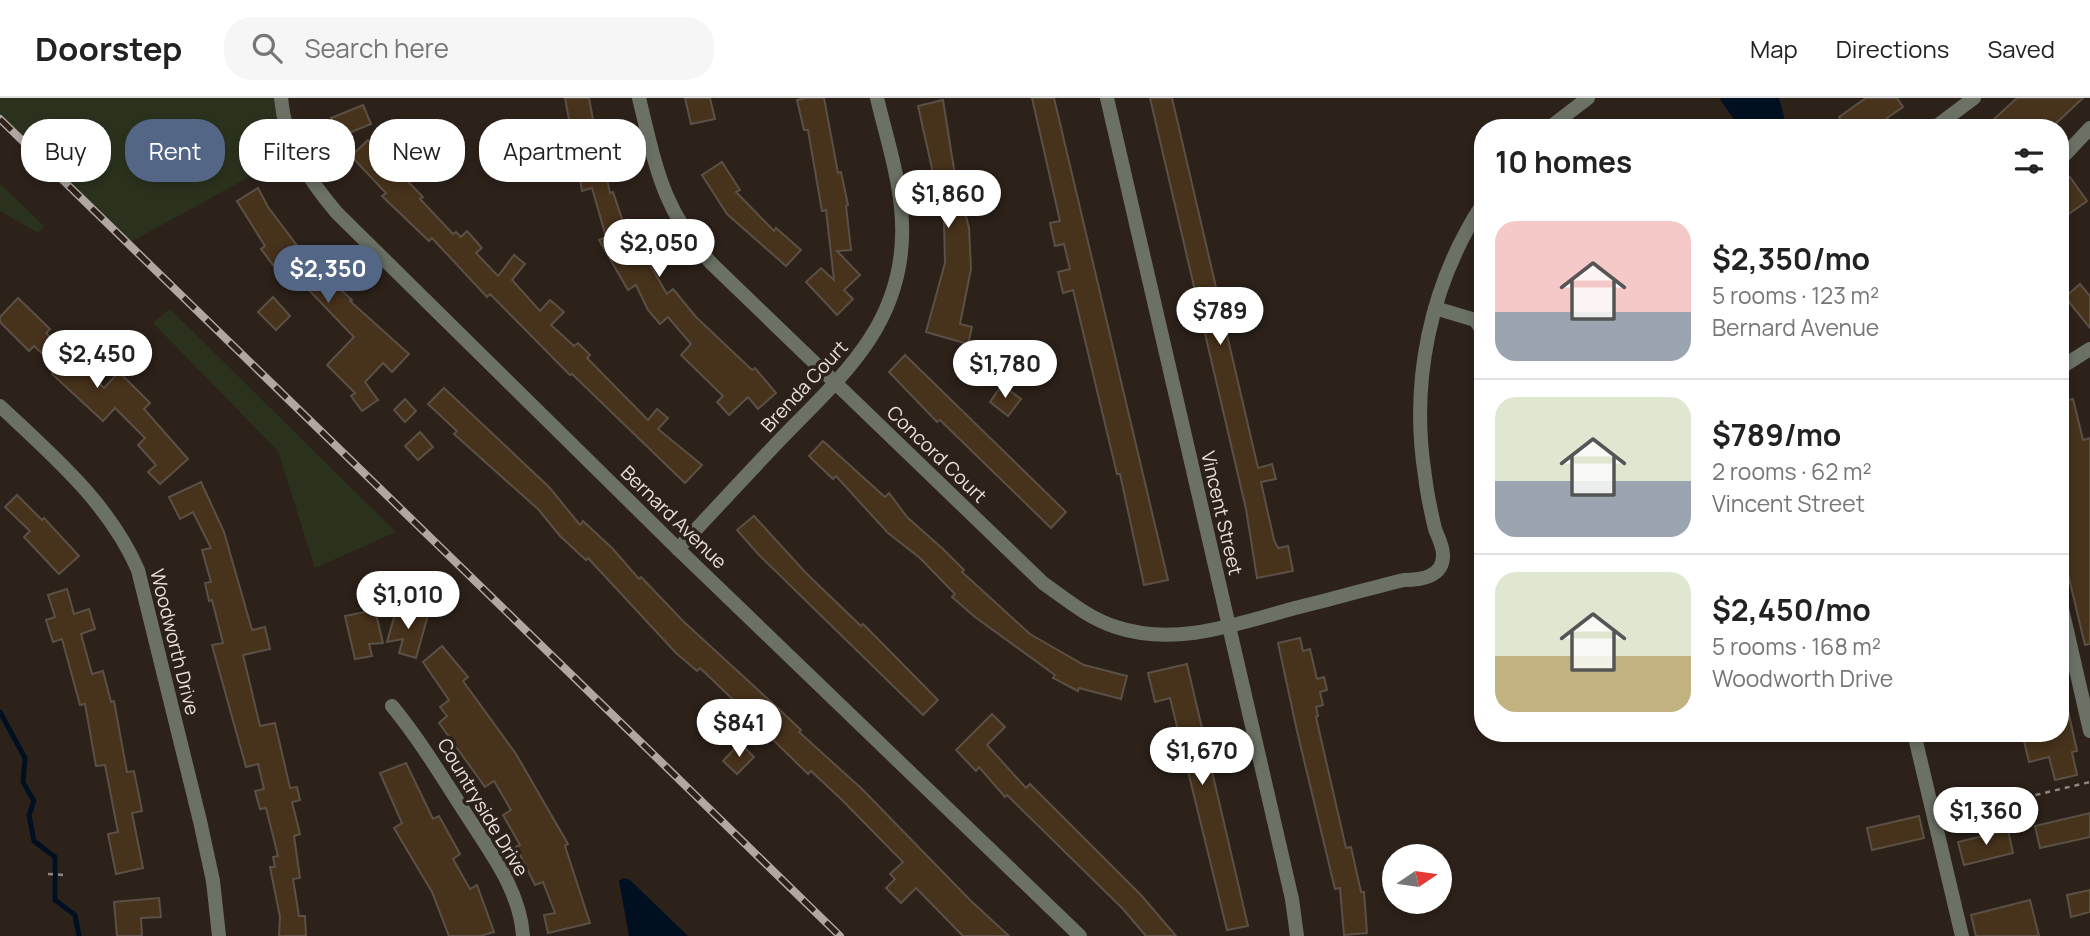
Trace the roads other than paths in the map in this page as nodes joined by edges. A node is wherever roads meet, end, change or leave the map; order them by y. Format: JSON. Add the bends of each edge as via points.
{"nodes":[{"id":1,"x":281,"y":98,"type":"edge"},
{"id":2,"x":639,"y":98,"type":"edge"},
{"id":3,"x":877,"y":98,"type":"edge"},
{"id":4,"x":1107,"y":98,"type":"edge"},
{"id":5,"x":1588,"y":98,"type":"edge"},
{"id":6,"x":1974,"y":98,"type":"edge"},
{"id":7,"x":1561,"y":119,"type":"edge"},
{"id":8,"x":1946,"y":119,"type":"edge"},
{"id":9,"x":2090,"y":128,"type":"edge"},
{"id":10,"x":2069,"y":150,"type":"edge"},
{"id":11,"x":1474,"y":219,"type":"edge"},
{"id":12,"x":1435,"y":308,"type":"junction"},
{"id":13,"x":1474,"y":320,"type":"edge"},
{"id":14,"x":2090,"y":349,"type":"edge"},
{"id":15,"x":2069,"y":363,"type":"edge"},
{"id":16,"x":836,"y":383,"type":"junction"},
{"id":17,"x":0,"y":406,"type":"edge"},
{"id":18,"x":678,"y":549,"type":"junction"},
{"id":19,"x":1228,"y":626,"type":"junction"},
{"id":20,"x":2069,"y":639,"type":"edge"},
{"id":21,"x":392,"y":706,"type":"dead end"},
{"id":22,"x":2090,"y":730,"type":"edge"},
{"id":23,"x":1916,"y":742,"type":"edge"},
{"id":24,"x":219,"y":936,"type":"edge"},
{"id":25,"x":523,"y":936,"type":"edge"},
{"id":26,"x":1080,"y":936,"type":"edge"},
{"id":27,"x":1297,"y":936,"type":"edge"},
{"id":28,"x":1962,"y":936,"type":"edge"}],
"edges":[{"from":1,"to":18,"type":"street","name":"Bernard Avenue","via":[[300,163],[337,213]]},
{"from":2,"to":16,"type":"street","name":"Concord Court","via":[[665,197],[684,230],[712,264]]},
{"from":3,"to":16,"type":"street","name":"Brenda Court","via":[[900,192],[901,251],[879,327]]},
{"from":4,"to":19,"type":"street","name":"Vincent Street"},
{"from":5,"to":7,"type":"street"},
{"from":6,"to":8,"type":"street"},
{"from":9,"to":10,"type":"street"},
{"from":11,"to":12,"type":"street","via":[[1455,252]]},
{"from":12,"to":13,"type":"street"},
{"from":12,"to":19,"type":"street","name":"Concord Court","via":[[1425,351],[1419,426],[1425,478],[1443,554],[1440,567],[1421,580],[1404,580]]},
{"from":14,"to":15,"type":"street"},
{"from":16,"to":18,"type":"street","name":"Brenda Court"},
{"from":16,"to":19,"type":"street","name":"Concord Court","via":[[1043,583],[1087,615],[1117,628],[1163,635]]},
{"from":17,"to":24,"type":"street","name":"Woodworth Drive","via":[[102,507],[138,570],[200,821]]},
{"from":18,"to":26,"type":"street","name":"Bernard Avenue"},
{"from":19,"to":27,"type":"street","name":"Vincent Street"},
{"from":20,"to":22,"type":"street"},
{"from":21,"to":25,"type":"street","name":"Countryside Drive","via":[[420,741],[501,869],[517,902]]},
{"from":23,"to":28,"type":"street"}]}
